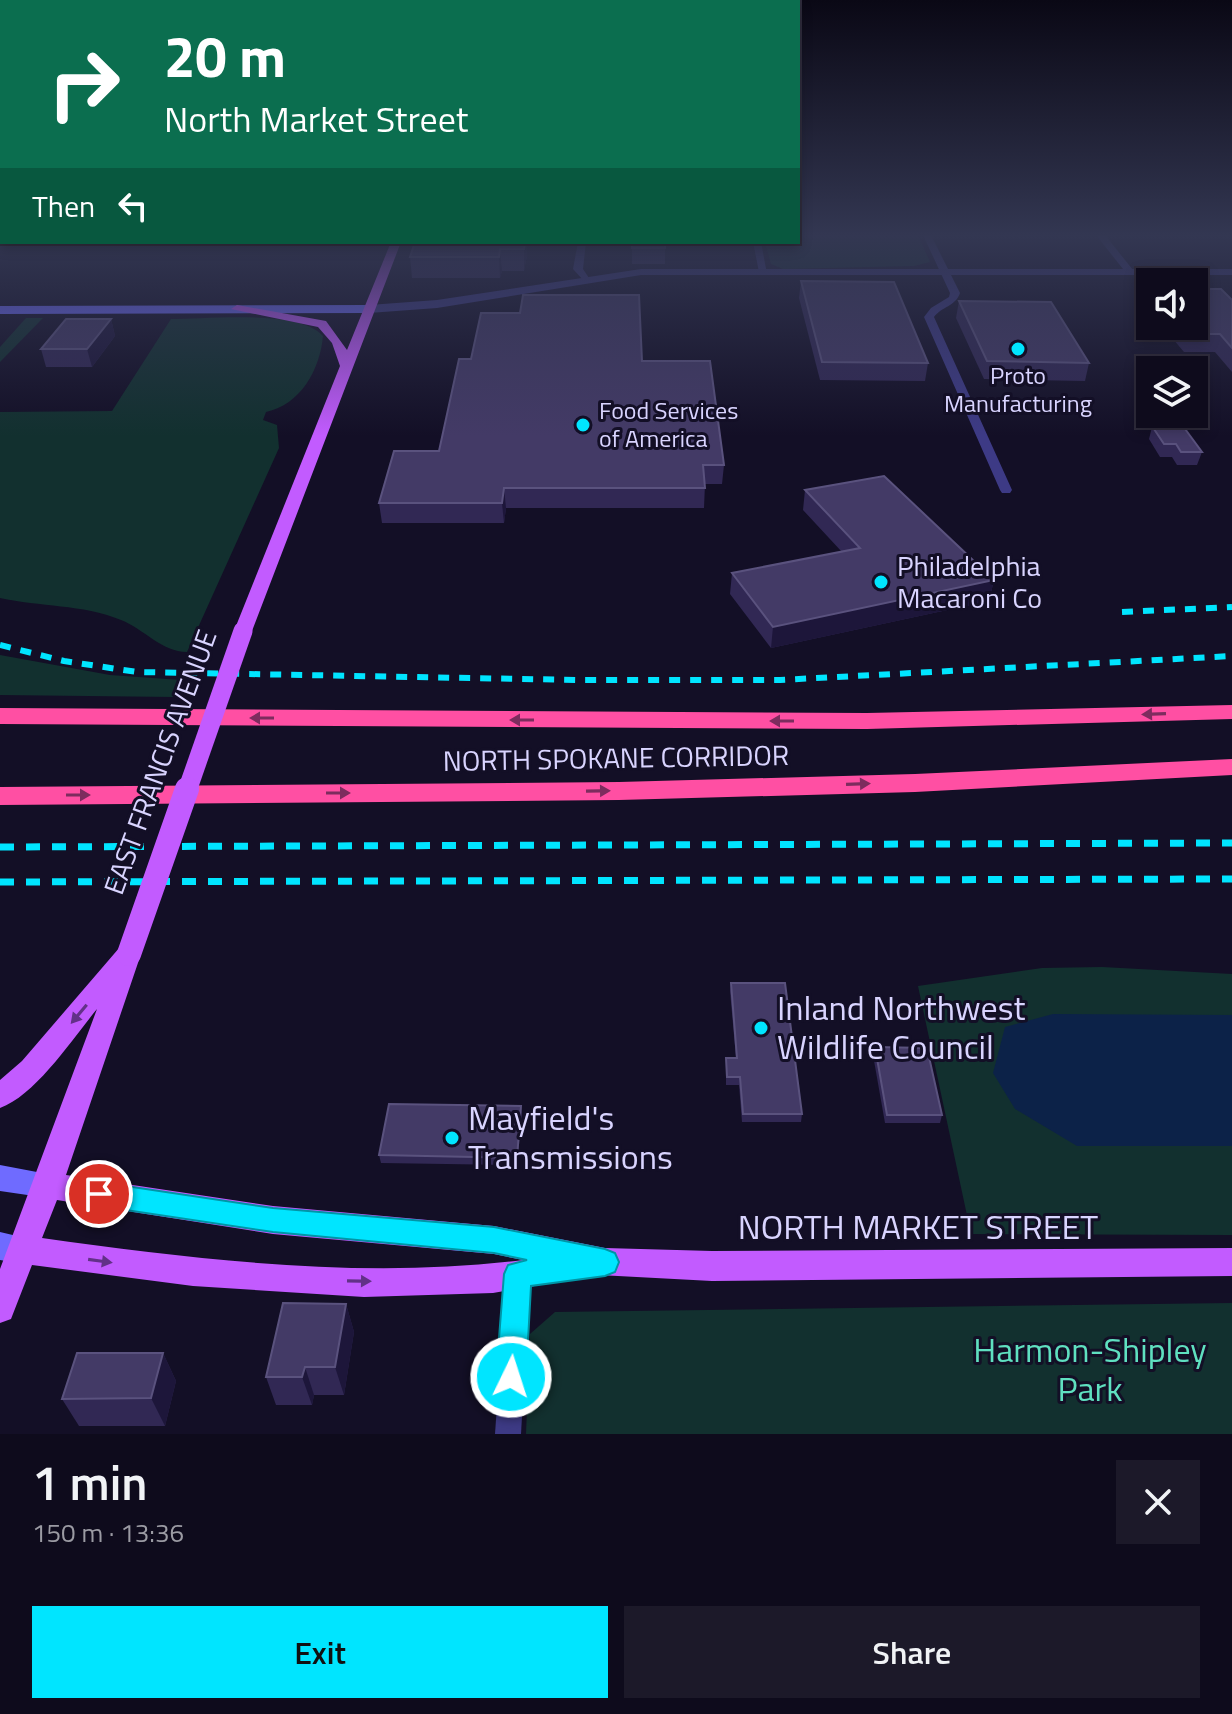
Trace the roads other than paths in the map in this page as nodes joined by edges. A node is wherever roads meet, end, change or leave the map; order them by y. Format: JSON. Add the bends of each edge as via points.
{"nodes":[{"id":1,"x":372,"y":302,"type":"edge"},
{"id":2,"x":462,"y":302,"type":"edge"},
{"id":3,"x":948,"y":302,"type":"edge"},
{"id":4,"x":237,"y":309,"type":"junction"},
{"id":5,"x":369,"y":309,"type":"junction"},
{"id":6,"x":0,"y":310,"type":"edge"},
{"id":7,"x":346,"y":365,"type":"junction"},
{"id":8,"x":1006,"y":490,"type":"dead end"},
{"id":9,"x":1232,"y":712,"type":"edge"},
{"id":10,"x":0,"y":716,"type":"edge"},
{"id":11,"x":1232,"y":767,"type":"edge"},
{"id":12,"x":0,"y":796,"type":"edge"},
{"id":13,"x":129,"y":954,"type":"junction"},
{"id":14,"x":0,"y":1096,"type":"edge"},
{"id":15,"x":0,"y":1178,"type":"edge"},
{"id":16,"x":48,"y":1185,"type":"junction"},
{"id":17,"x":11,"y":1248,"type":"edge"},
{"id":18,"x":605,"y":1262,"type":"junction"},
{"id":19,"x":1232,"y":1262,"type":"edge"},
{"id":20,"x":518,"y":1274,"type":"junction"},
{"id":21,"x":0,"y":1308,"type":"edge"},
{"id":22,"x":508,"y":1434,"type":"edge"}],
"edges":[{"from":1,"to":5,"type":"main road","name":"EAST FRANCIS AVENUE"},
{"from":2,"to":5,"type":"street"},
{"from":3,"to":8,"type":"street","via":[[929,317]]},
{"from":4,"to":5,"type":"main road"},
{"from":4,"to":6,"type":"main road"},
{"from":4,"to":7,"type":"main road","via":[[323,324],[338,342]]},
{"from":5,"to":7,"type":"main road","name":"EAST FRANCIS AVENUE"},
{"from":7,"to":13,"type":"main road","name":"EAST FRANCIS AVENUE","bridge":true,"via":[[243,631]]},
{"from":9,"to":10,"type":"highway","name":"NORTH SPOKANE CORRIDOR","one_way":true,"via":[[867,721]]},
{"from":12,"to":11,"type":"highway","name":"NORTH SPOKANE CORRIDOR","one_way":true,"via":[[634,791]]},
{"from":13,"to":14,"type":"main road","one_way":true,"via":[[31,1069]]},
{"from":13,"to":16,"type":"main road","name":"EAST FRANCIS AVENUE"},
{"from":15,"to":16,"type":"main road","name":"NORTH MARKET STREET"},
{"from":16,"to":17,"type":"main road","name":"EAST FRANCIS AVENUE"},
{"from":16,"to":18,"type":"main road","name":"NORTH MARKET STREET","via":[[273,1220],[494,1240]]},
{"from":17,"to":20,"type":"main road","name":"NORTH MARKET STREET","one_way":true,"via":[[263,1278],[415,1282]]},
{"from":17,"to":21,"type":"main road","name":"EAST FRANCIS AVENUE"},
{"from":18,"to":19,"type":"main road","name":"NORTH MARKET STREET"},
{"from":18,"to":20,"type":"main road","name":"NORTH MARKET STREET"},
{"from":20,"to":22,"type":"street"}]}
